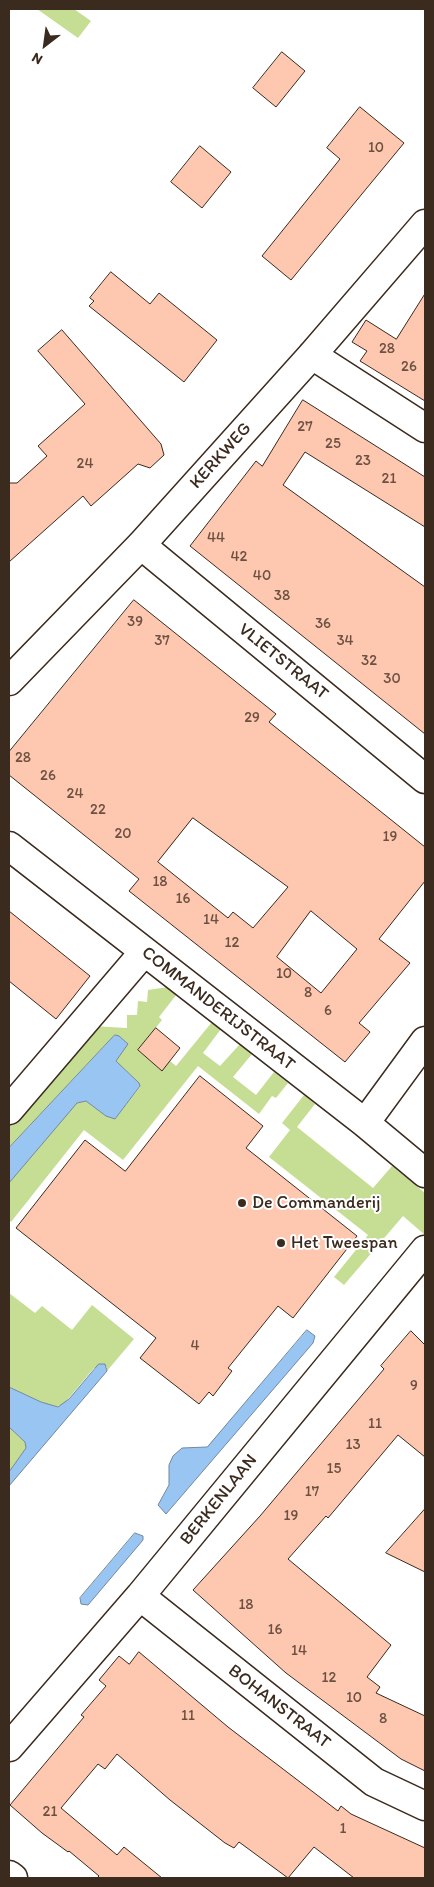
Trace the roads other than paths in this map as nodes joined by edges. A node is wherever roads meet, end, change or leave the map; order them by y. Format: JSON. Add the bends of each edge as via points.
{"nodes":[{"id":1,"x":425,"y":224,"type":"edge"},
{"id":2,"x":312,"y":354,"type":"junction"},
{"id":3,"x":425,"y":428,"type":"edge"},
{"id":4,"x":141,"y":545,"type":"junction"},
{"id":5,"x":9,"y":681,"type":"edge"},
{"id":6,"x":425,"y":779,"type":"edge"},
{"id":7,"x":9,"y":846,"type":"edge"},
{"id":8,"x":144,"y":952,"type":"junction"},
{"id":9,"x":425,"y":1041,"type":"edge"},
{"id":10,"x":9,"y":1110,"type":"edge"},
{"id":11,"x":365,"y":1123,"type":"junction"},
{"id":12,"x":425,"y":1173,"type":"edge"},
{"id":13,"x":425,"y":1250,"type":"edge"},
{"id":14,"x":140,"y":1596,"type":"junction"},
{"id":15,"x":9,"y":1747,"type":"edge"},
{"id":16,"x":425,"y":1806,"type":"edge"},
{"id":17,"x":9,"y":1875,"type":"edge"},
{"id":18,"x":13,"y":1878,"type":"edge"}],
"edges":[{"from":1,"to":2,"type":"street","name":"KERKWEG"},
{"from":2,"to":3,"type":"street"},
{"from":2,"to":4,"type":"street","name":"KERKWEG"},
{"from":4,"to":5,"type":"street","name":"KERKWEG"},
{"from":4,"to":6,"type":"street","name":"VLIETSTRAAT"},
{"from":7,"to":8,"type":"street","name":"COMMANDERIJSTRAAT"},
{"from":8,"to":10,"type":"street"},
{"from":8,"to":11,"type":"street","name":"COMMANDERIJSTRAAT"},
{"from":9,"to":11,"type":"street"},
{"from":11,"to":12,"type":"street","name":"COMMANDERIJSTRAAT"},
{"from":13,"to":14,"type":"street","name":"BERKENLAAN"},
{"from":14,"to":15,"type":"street","name":"BERKENLAAN"},
{"from":14,"to":16,"type":"street","name":"BOHANSTRAAT","via":[[374,1782]]},
{"from":17,"to":18,"type":"street"}]}
